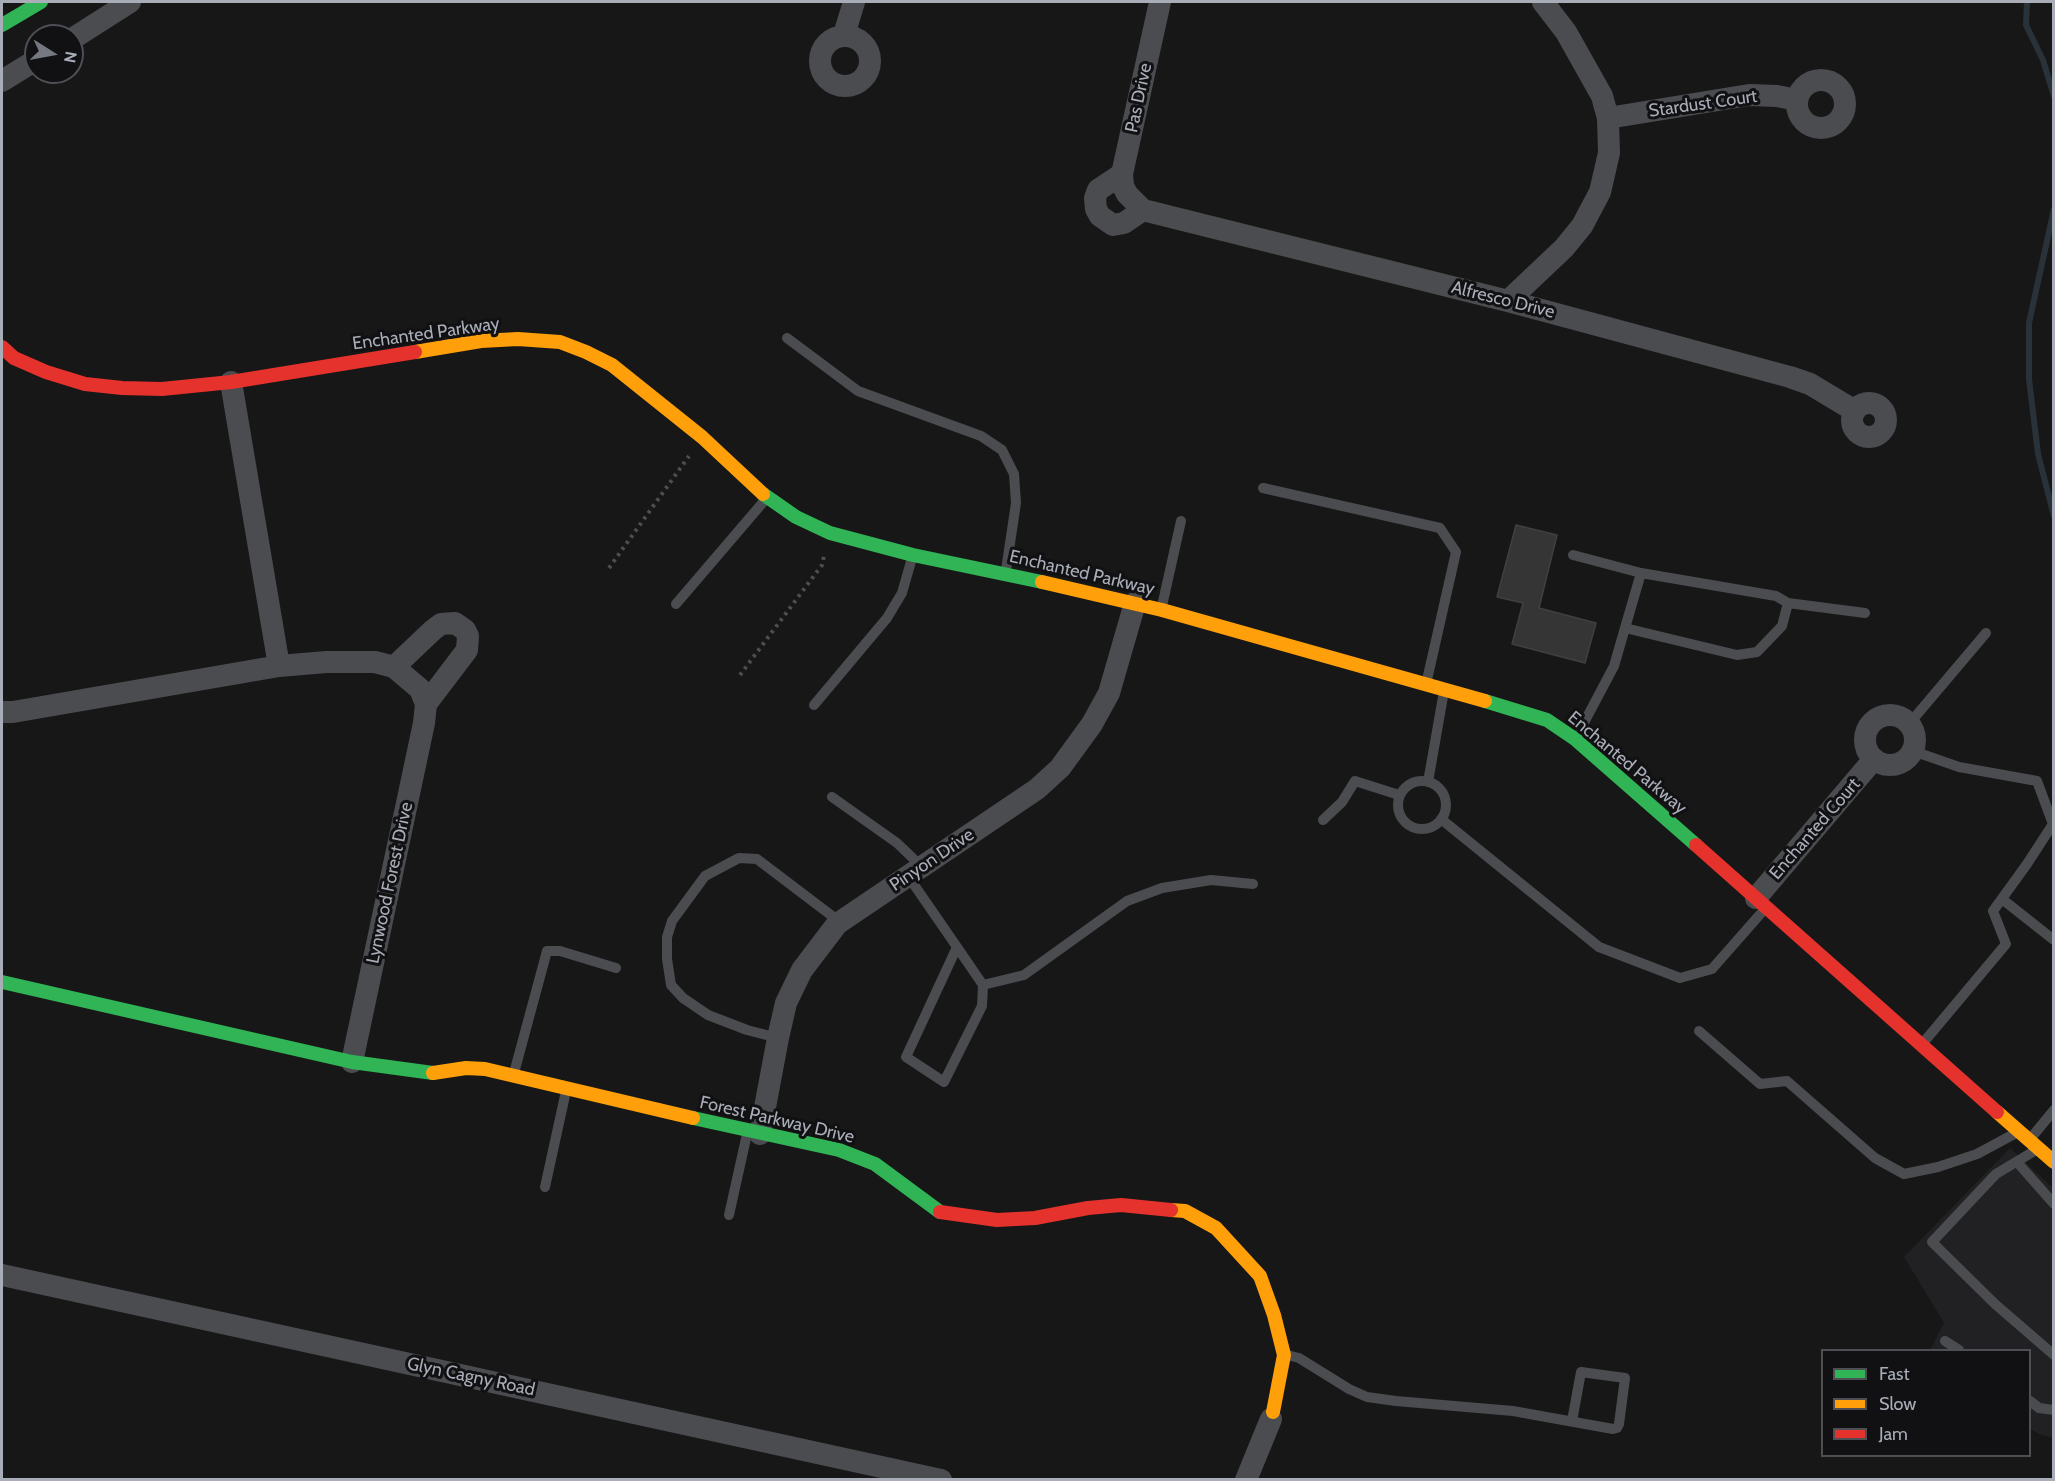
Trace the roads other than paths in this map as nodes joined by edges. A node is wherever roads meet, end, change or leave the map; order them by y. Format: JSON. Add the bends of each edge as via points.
{"nodes":[{"id":1,"x":41,"y":2,"type":"edge"},
{"id":2,"x":130,"y":2,"type":"edge"},
{"id":3,"x":854,"y":2,"type":"edge"},
{"id":4,"x":1160,"y":2,"type":"edge"},
{"id":5,"x":1543,"y":2,"type":"edge"},
{"id":6,"x":2,"y":25,"type":"edge"},
{"id":7,"x":84,"y":31,"type":"edge"},
{"id":8,"x":844,"y":34,"type":"dead end"},
{"id":9,"x":24,"y":67,"type":"edge"},
{"id":10,"x":2,"y":81,"type":"edge"},
{"id":11,"x":1797,"y":100,"type":"dead end"},
{"id":12,"x":1608,"y":118,"type":"junction"},
{"id":13,"x":1124,"y":184,"type":"junction"},
{"id":14,"x":1143,"y":210,"type":"junction"},
{"id":15,"x":1508,"y":301,"type":"junction"},
{"id":16,"x":787,"y":338,"type":"dead end"},
{"id":17,"x":2,"y":347,"type":"edge"},
{"id":18,"x":231,"y":382,"type":"junction"},
{"id":19,"x":1855,"y":411,"type":"dead end"},
{"id":20,"x":1263,"y":488,"type":"dead end"},
{"id":21,"x":767,"y":497,"type":"junction"},
{"id":22,"x":1181,"y":521,"type":"dead end"},
{"id":23,"x":913,"y":555,"type":"junction"},
{"id":24,"x":1573,"y":555,"type":"dead end"},
{"id":25,"x":1641,"y":573,"type":"junction"},
{"id":26,"x":1005,"y":574,"type":"junction"},
{"id":27,"x":676,"y":603,"type":"dead end"},
{"id":28,"x":1135,"y":603,"type":"junction"},
{"id":29,"x":1788,"y":603,"type":"junction"},
{"id":30,"x":1162,"y":610,"type":"junction"},
{"id":31,"x":1865,"y":613,"type":"dead end"},
{"id":32,"x":1625,"y":628,"type":"junction"},
{"id":33,"x":1986,"y":633,"type":"dead end"},
{"id":34,"x":279,"y":666,"type":"junction"},
{"id":35,"x":394,"y":667,"type":"junction"},
{"id":36,"x":1426,"y":683,"type":"junction"},
{"id":37,"x":1444,"y":688,"type":"junction"},
{"id":38,"x":426,"y":704,"type":"junction"},
{"id":39,"x":814,"y":705,"type":"dead end"},
{"id":40,"x":2,"y":712,"type":"edge"},
{"id":41,"x":1909,"y":724,"type":"junction"},
{"id":42,"x":1575,"y":739,"type":"junction"},
{"id":43,"x":1912,"y":751,"type":"junction"},
{"id":44,"x":1874,"y":759,"type":"junction"},
{"id":45,"x":1428,"y":782,"type":"junction"},
{"id":46,"x":1399,"y":795,"type":"junction"},
{"id":47,"x":832,"y":797,"type":"dead end"},
{"id":48,"x":1441,"y":819,"type":"junction"},
{"id":49,"x":1323,"y":820,"type":"dead end"},
{"id":50,"x":915,"y":872,"type":"junction"},
{"id":51,"x":1253,"y":884,"type":"dead end"},
{"id":52,"x":2002,"y":899,"type":"junction"},
{"id":53,"x":1761,"y":902,"type":"junction"},
{"id":54,"x":840,"y":922,"type":"junction"},
{"id":55,"x":2054,"y":940,"type":"edge"},
{"id":56,"x":957,"y":947,"type":"junction"},
{"id":57,"x":616,"y":968,"type":"dead end"},
{"id":58,"x":2,"y":982,"type":"edge"},
{"id":59,"x":983,"y":985,"type":"junction"},
{"id":60,"x":1699,"y":1031,"type":"dead end"},
{"id":61,"x":778,"y":1038,"type":"junction"},
{"id":62,"x":1922,"y":1045,"type":"junction"},
{"id":63,"x":352,"y":1062,"type":"junction"},
{"id":64,"x":513,"y":1076,"type":"junction"},
{"id":65,"x":566,"y":1088,"type":"junction"},
{"id":66,"x":2054,"y":1110,"type":"edge"},
{"id":67,"x":754,"y":1132,"type":"junction"},
{"id":68,"x":2029,"y":1140,"type":"junction"},
{"id":69,"x":2017,"y":1162,"type":"junction"},
{"id":70,"x":2054,"y":1162,"type":"edge"},
{"id":71,"x":545,"y":1187,"type":"dead end"},
{"id":72,"x":2054,"y":1204,"type":"edge"},
{"id":73,"x":729,"y":1215,"type":"dead end"},
{"id":74,"x":2,"y":1275,"type":"edge"},
{"id":75,"x":1945,"y":1341,"type":"dead end"},
{"id":76,"x":1957,"y":1349,"type":"edge"},
{"id":77,"x":1284,"y":1355,"type":"junction"},
{"id":78,"x":2054,"y":1355,"type":"edge"},
{"id":79,"x":2031,"y":1402,"type":"edge"},
{"id":80,"x":2054,"y":1410,"type":"edge"},
{"id":81,"x":1272,"y":1415,"type":"joint"},
{"id":82,"x":1572,"y":1421,"type":"junction"},
{"id":83,"x":941,"y":1479,"type":"edge"},
{"id":84,"x":1246,"y":1479,"type":"edge"}],
"edges":[{"from":1,"to":6,"type":"main road"},
{"from":2,"to":7,"type":"street"},
{"from":3,"to":8,"type":"street"},
{"from":4,"to":13,"type":"street","name":"Pas Drive"},
{"from":5,"to":12,"type":"street","via":[[1590,73]]},
{"from":9,"to":10,"type":"street"},
{"from":11,"to":12,"type":"street","name":"Stardust Court","via":[[1749,95]]},
{"from":12,"to":15,"type":"street","via":[[1609,153],[1600,192],[1582,226]]},
{"from":13,"to":14,"type":"street","name":"Alfresco Drive"},
{"from":13,"to":14,"type":"street","via":[[1098,190],[1095,198],[1100,216],[1113,225],[1124,224]]},
{"from":14,"to":15,"type":"street","name":"Alfresco Drive"},
{"from":15,"to":19,"type":"street","name":"Alfresco Drive","via":[[1790,377],[1810,384]]},
{"from":16,"to":26,"type":"lane","via":[[858,391],[981,436],[1002,450],[1014,474],[1016,503]]},
{"from":17,"to":18,"type":"main road","name":"Enchanted Parkway","via":[[14,358],[85,384],[162,389]]},
{"from":18,"to":21,"type":"main road","name":"Enchanted Parkway","via":[[481,341],[560,342],[612,366],[702,437]]},
{"from":18,"to":34,"type":"street"},
{"from":20,"to":36,"type":"lane","via":[[1440,528],[1456,552]]},
{"from":21,"to":23,"type":"main road","name":"Enchanted Parkway","via":[[830,533]]},
{"from":21,"to":27,"type":"lane"},
{"from":22,"to":30,"type":"lane"},
{"from":23,"to":26,"type":"main road","name":"Enchanted Parkway"},
{"from":23,"to":39,"type":"lane","via":[[902,593],[887,618]]},
{"from":24,"to":25,"type":"lane"},
{"from":25,"to":29,"type":"lane","via":[[1776,596]]},
{"from":25,"to":32,"type":"lane"},
{"from":26,"to":28,"type":"main road","name":"Enchanted Parkway"},
{"from":28,"to":30,"type":"main road","name":"Enchanted Parkway"},
{"from":28,"to":50,"type":"street","name":"Pinyon Drive","via":[[1109,693],[1060,768],[1037,789]]},
{"from":29,"to":31,"type":"lane"},
{"from":29,"to":32,"type":"lane","via":[[1782,626],[1757,652],[1737,656]]},
{"from":30,"to":36,"type":"main road","name":"Enchanted Parkway"},
{"from":32,"to":42,"type":"lane","via":[[1614,666]]},
{"from":33,"to":41,"type":"lane"},
{"from":34,"to":35,"type":"street","via":[[375,662]]},
{"from":34,"to":40,"type":"street"},
{"from":35,"to":38,"type":"street","via":[[420,689]]},
{"from":35,"to":38,"type":"street","name":"Lynwood Forest Drive","via":[[441,624],[455,623],[465,630],[467,650]]},
{"from":36,"to":37,"type":"main road","name":"Enchanted Parkway"},
{"from":37,"to":42,"type":"main road","name":"Enchanted Parkway","via":[[1547,720]]},
{"from":37,"to":45,"type":"lane"},
{"from":38,"to":63,"type":"street","name":"Lynwood Forest Drive"},
{"from":41,"to":43,"type":"street","via":[[1915,734]]},
{"from":41,"to":44,"type":"street","via":[[1895,715],[1874,721],[1865,736],[1865,745]]},
{"from":42,"to":53,"type":"main road","name":"Enchanted Parkway"},
{"from":43,"to":44,"type":"street","via":[[1899,764],[1882,764]]},
{"from":43,"to":52,"type":"lane","via":[[1959,767],[2037,781],[2053,824]]},
{"from":44,"to":53,"type":"street","name":"Enchanted Court"},
{"from":45,"to":46,"type":"lane","via":[[1409,784]]},
{"from":45,"to":48,"type":"lane","via":[[1438,787],[1445,800]]},
{"from":46,"to":48,"type":"lane","via":[[1398,810],[1412,827],[1427,828]]},
{"from":46,"to":49,"type":"lane","via":[[1355,781],[1342,802]]},
{"from":47,"to":50,"type":"lane","via":[[897,843]]},
{"from":48,"to":53,"type":"lane","via":[[1599,947],[1680,978],[1712,969]]},
{"from":50,"to":54,"type":"street","name":"Pinyon Drive"},
{"from":50,"to":56,"type":"lane"},
{"from":51,"to":59,"type":"lane","via":[[1212,880],[1162,888],[1127,902],[1024,975]]},
{"from":52,"to":55,"type":"lane"},
{"from":52,"to":62,"type":"lane","via":[[1993,911],[2006,944]]},
{"from":53,"to":62,"type":"main road","name":"Enchanted Parkway"},
{"from":54,"to":61,"type":"street","name":"Pinyon Drive","via":[[802,970],[786,1003]]},
{"from":54,"to":61,"type":"lane","via":[[757,860],[739,858],[705,876],[672,921],[667,937],[671,985],[708,1015]]},
{"from":56,"to":59,"type":"lane"},
{"from":56,"to":59,"type":"lane","via":[[906,1057],[944,1082],[982,1006]]},
{"from":57,"to":64,"type":"lane","via":[[560,951],[547,951]]},
{"from":58,"to":63,"type":"main road"},
{"from":60,"to":68,"type":"lane","via":[[1760,1084],[1787,1081],[1875,1158],[1904,1173]]},
{"from":61,"to":67,"type":"street","name":"Pinyon Drive"},
{"from":62,"to":68,"type":"main road","name":"Enchanted Parkway"},
{"from":63,"to":64,"type":"main road","name":"Forest Parkway Drive","via":[[430,1073],[485,1069]]},
{"from":64,"to":65,"type":"main road","name":"Forest Parkway Drive"},
{"from":65,"to":67,"type":"main road","name":"Forest Parkway Drive"},
{"from":65,"to":71,"type":"lane"},
{"from":66,"to":68,"type":"lane"},
{"from":67,"to":73,"type":"lane"},
{"from":67,"to":77,"type":"main road","name":"Forest Parkway Drive","via":[[839,1150],[875,1164],[940,1212],[998,1220],[1121,1205],[1185,1211],[1216,1228],[1260,1276]]},
{"from":68,"to":69,"type":"lane"},
{"from":68,"to":70,"type":"main road","name":"Enchanted Parkway"},
{"from":69,"to":72,"type":"lane"},
{"from":69,"to":78,"type":"lane","via":[[1996,1174],[1932,1242],[1995,1305]]},
{"from":74,"to":83,"type":"street","name":"Glyn Cagny Road"},
{"from":75,"to":76,"type":"lane"},
{"from":77,"to":81,"type":"main road","name":"Forest Parkway Drive"},
{"from":77,"to":82,"type":"lane","via":[[1299,1358],[1367,1396]]},
{"from":79,"to":80,"type":"lane","via":[[2039,1408]]},
{"from":81,"to":84,"type":"street"},
{"from":82,"to":82,"type":"lane","via":[[1617,1428],[1625,1378],[1581,1372]]}]}
